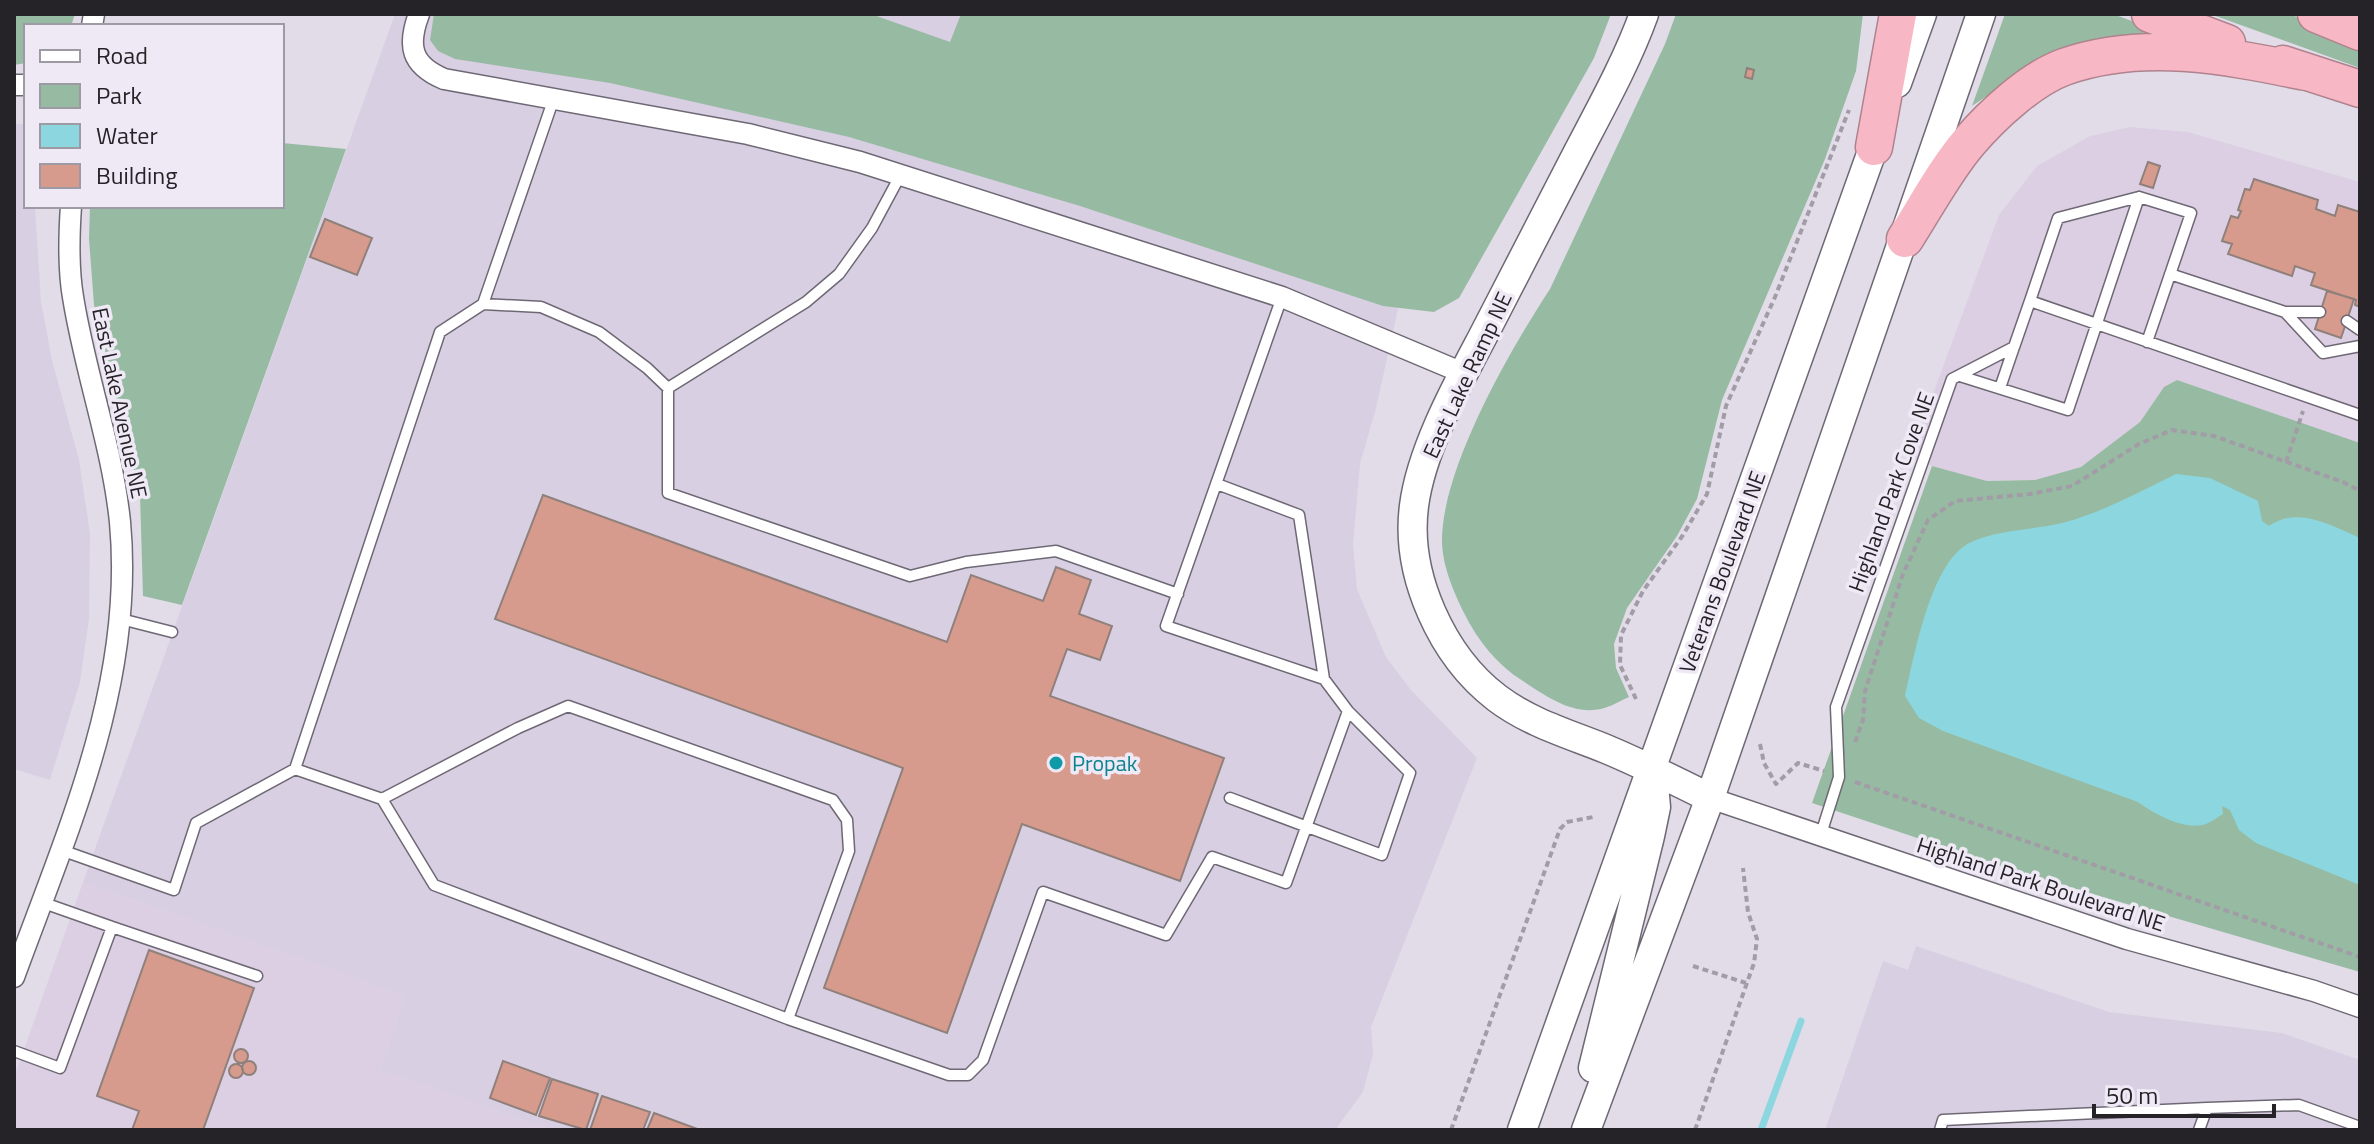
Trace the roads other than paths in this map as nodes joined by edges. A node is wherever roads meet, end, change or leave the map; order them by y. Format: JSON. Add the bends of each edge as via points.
{"nodes":[{"id":1,"x":419,"y":14,"type":"edge"},
{"id":2,"x":1644,"y":14,"type":"edge"},
{"id":3,"x":1898,"y":14,"type":"edge"},
{"id":4,"x":1922,"y":14,"type":"edge"},
{"id":5,"x":1981,"y":14,"type":"edge"},
{"id":6,"x":2150,"y":14,"type":"edge"},
{"id":7,"x":2316,"y":14,"type":"edge"},
{"id":8,"x":2360,"y":32,"type":"edge"},
{"id":9,"x":2306,"y":72,"type":"junction"},
{"id":10,"x":2360,"y":89,"type":"edge"},
{"id":11,"x":554,"y":98,"type":"junction"},
{"id":12,"x":1874,"y":147,"type":"junction"},
{"id":13,"x":901,"y":174,"type":"junction"},
{"id":14,"x":2139,"y":197,"type":"junction"},
{"id":15,"x":71,"y":208,"type":"edge"},
{"id":16,"x":1905,"y":239,"type":"junction"},
{"id":17,"x":2170,"y":274,"type":"junction"},
{"id":18,"x":1282,"y":297,"type":"junction"},
{"id":19,"x":2030,"y":301,"type":"junction"},
{"id":20,"x":483,"y":304,"type":"junction"},
{"id":21,"x":2285,"y":312,"type":"junction"},
{"id":22,"x":2320,"y":312,"type":"dead end"},
{"id":23,"x":2347,"y":321,"type":"dead end"},
{"id":24,"x":2097,"y":324,"type":"junction"},
{"id":25,"x":2360,"y":330,"type":"edge"},
{"id":26,"x":2147,"y":342,"type":"junction"},
{"id":27,"x":2360,"y":346,"type":"edge"},
{"id":28,"x":2014,"y":347,"type":"junction"},
{"id":29,"x":1463,"y":373,"type":"junction"},
{"id":30,"x":1960,"y":376,"type":"junction"},
{"id":31,"x":668,"y":388,"type":"junction"},
{"id":32,"x":2000,"y":388,"type":"junction"},
{"id":33,"x":2360,"y":415,"type":"edge"},
{"id":34,"x":1217,"y":484,"type":"junction"},
{"id":35,"x":1178,"y":594,"type":"junction"},
{"id":36,"x":121,"y":619,"type":"junction"},
{"id":37,"x":172,"y":632,"type":"dead end"},
{"id":38,"x":1324,"y":679,"type":"junction"},
{"id":39,"x":1348,"y":711,"type":"junction"},
{"id":40,"x":1652,"y":768,"type":"junction"},
{"id":41,"x":295,"y":769,"type":"junction"},
{"id":42,"x":1230,"y":798,"type":"dead end"},
{"id":43,"x":1710,"y":798,"type":"junction"},
{"id":44,"x":382,"y":799,"type":"junction"},
{"id":45,"x":1306,"y":826,"type":"junction"},
{"id":46,"x":1820,"y":837,"type":"junction"},
{"id":47,"x":60,"y":850,"type":"junction"},
{"id":48,"x":41,"y":902,"type":"junction"},
{"id":49,"x":112,"y":927,"type":"junction"},
{"id":50,"x":257,"y":976,"type":"dead end"},
{"id":51,"x":14,"y":977,"type":"edge"},
{"id":52,"x":2360,"y":1007,"type":"edge"},
{"id":53,"x":788,"y":1019,"type":"junction"},
{"id":54,"x":14,"y":1051,"type":"edge"},
{"id":55,"x":2207,"y":1108,"type":"junction"},
{"id":56,"x":2360,"y":1127,"type":"edge"},
{"id":57,"x":1522,"y":1130,"type":"edge"},
{"id":58,"x":1578,"y":1130,"type":"edge"},
{"id":59,"x":1586,"y":1130,"type":"edge"},
{"id":60,"x":1940,"y":1130,"type":"edge"},
{"id":61,"x":2199,"y":1130,"type":"edge"}],
"edges":[{"from":1,"to":11,"type":"street","via":[[412,43],[422,66],[432,73]]},
{"from":2,"to":29,"type":"main road","name":"East Lake Ramp NE"},
{"from":3,"to":12,"type":"highway"},
{"from":4,"to":12,"type":"main road","name":"Veterans Boulevard NE"},
{"from":5,"to":16,"type":"main road"},
{"from":6,"to":9,"type":"highway"},
{"from":7,"to":8,"type":"highway"},
{"from":9,"to":10,"type":"highway"},
{"from":9,"to":16,"type":"highway","via":[[2181,51],[2121,54],[2063,67],[2016,95],[1968,143]]},
{"from":11,"to":13,"type":"street","via":[[748,134]]},
{"from":11,"to":20,"type":"lane"},
{"from":12,"to":40,"type":"main road","name":"Veterans Boulevard NE"},
{"from":13,"to":18,"type":"street"},
{"from":13,"to":31,"type":"lane","via":[[839,274],[806,302]]},
{"from":14,"to":17,"type":"lane","via":[[2191,213]]},
{"from":14,"to":19,"type":"lane","via":[[2058,218]]},
{"from":14,"to":24,"type":"lane"},
{"from":15,"to":36,"type":"street","name":"East Lake Avenue NE","via":[[72,295],[112,462],[120,522]]},
{"from":16,"to":43,"type":"main road"},
{"from":17,"to":21,"type":"lane"},
{"from":17,"to":26,"type":"lane"},
{"from":18,"to":29,"type":"street"},
{"from":18,"to":34,"type":"lane"},
{"from":19,"to":24,"type":"lane"},
{"from":19,"to":28,"type":"lane"},
{"from":20,"to":31,"type":"lane","via":[[541,307],[599,332]]},
{"from":20,"to":41,"type":"lane","via":[[440,332]]},
{"from":21,"to":22,"type":"lane"},
{"from":21,"to":27,"type":"lane","via":[[2323,353]]},
{"from":23,"to":25,"type":"lane"},
{"from":24,"to":26,"type":"lane"},
{"from":24,"to":32,"type":"lane","via":[[2068,410]]},
{"from":26,"to":33,"type":"lane"},
{"from":28,"to":30,"type":"lane","name":"Highland Park Cove NE"},
{"from":28,"to":32,"type":"lane"},
{"from":29,"to":40,"type":"main road","name":"East Lake Ramp NE","via":[[1423,469],[1414,506],[1413,549],[1426,599],[1465,667],[1495,697],[1550,728]]},
{"from":30,"to":32,"type":"lane"},
{"from":30,"to":46,"type":"lane","name":"Highland Park Cove NE","via":[[1952,379],[1836,707],[1839,777]]},
{"from":31,"to":35,"type":"lane","via":[[668,493],[910,576],[966,562],[1056,551]]},
{"from":34,"to":35,"type":"lane"},
{"from":34,"to":38,"type":"lane","via":[[1299,515]]},
{"from":35,"to":38,"type":"lane","via":[[1166,626]]},
{"from":36,"to":37,"type":"lane"},
{"from":36,"to":47,"type":"street","name":"East Lake Avenue NE","via":[[108,706]]},
{"from":38,"to":39,"type":"lane"},
{"from":39,"to":45,"type":"lane"},
{"from":39,"to":45,"type":"lane","via":[[1410,773],[1382,855]]},
{"from":40,"to":43,"type":"main road","name":"East Lake Ramp NE"},
{"from":40,"to":57,"type":"main road","name":"Veterans Boulevard NE"},
{"from":40,"to":58,"type":"main road","via":[[1656,807]]},
{"from":41,"to":44,"type":"lane"},
{"from":41,"to":47,"type":"lane","via":[[196,823],[174,890]]},
{"from":42,"to":45,"type":"lane"},
{"from":43,"to":46,"type":"street","name":"Highland Park Boulevard NE"},
{"from":43,"to":59,"type":"main road"},
{"from":44,"to":53,"type":"lane","via":[[434,885]]},
{"from":44,"to":53,"type":"lane","via":[[568,706],[833,800],[847,820],[849,851]]},
{"from":45,"to":53,"type":"lane","via":[[1286,883],[1212,857],[1166,935],[1043,892],[983,1060],[968,1075],[949,1075]]},
{"from":46,"to":52,"type":"street","name":"Highland Park Boulevard NE","via":[[2127,939]]},
{"from":47,"to":48,"type":"street","name":"East Lake Avenue NE"},
{"from":48,"to":49,"type":"lane"},
{"from":48,"to":51,"type":"street","name":"East Lake Avenue NE"},
{"from":49,"to":50,"type":"lane"},
{"from":49,"to":54,"type":"lane","via":[[60,1068]]},
{"from":55,"to":56,"type":"lane","via":[[2299,1105]]},
{"from":55,"to":60,"type":"lane","via":[[1943,1120]]},
{"from":55,"to":61,"type":"lane"}]}
